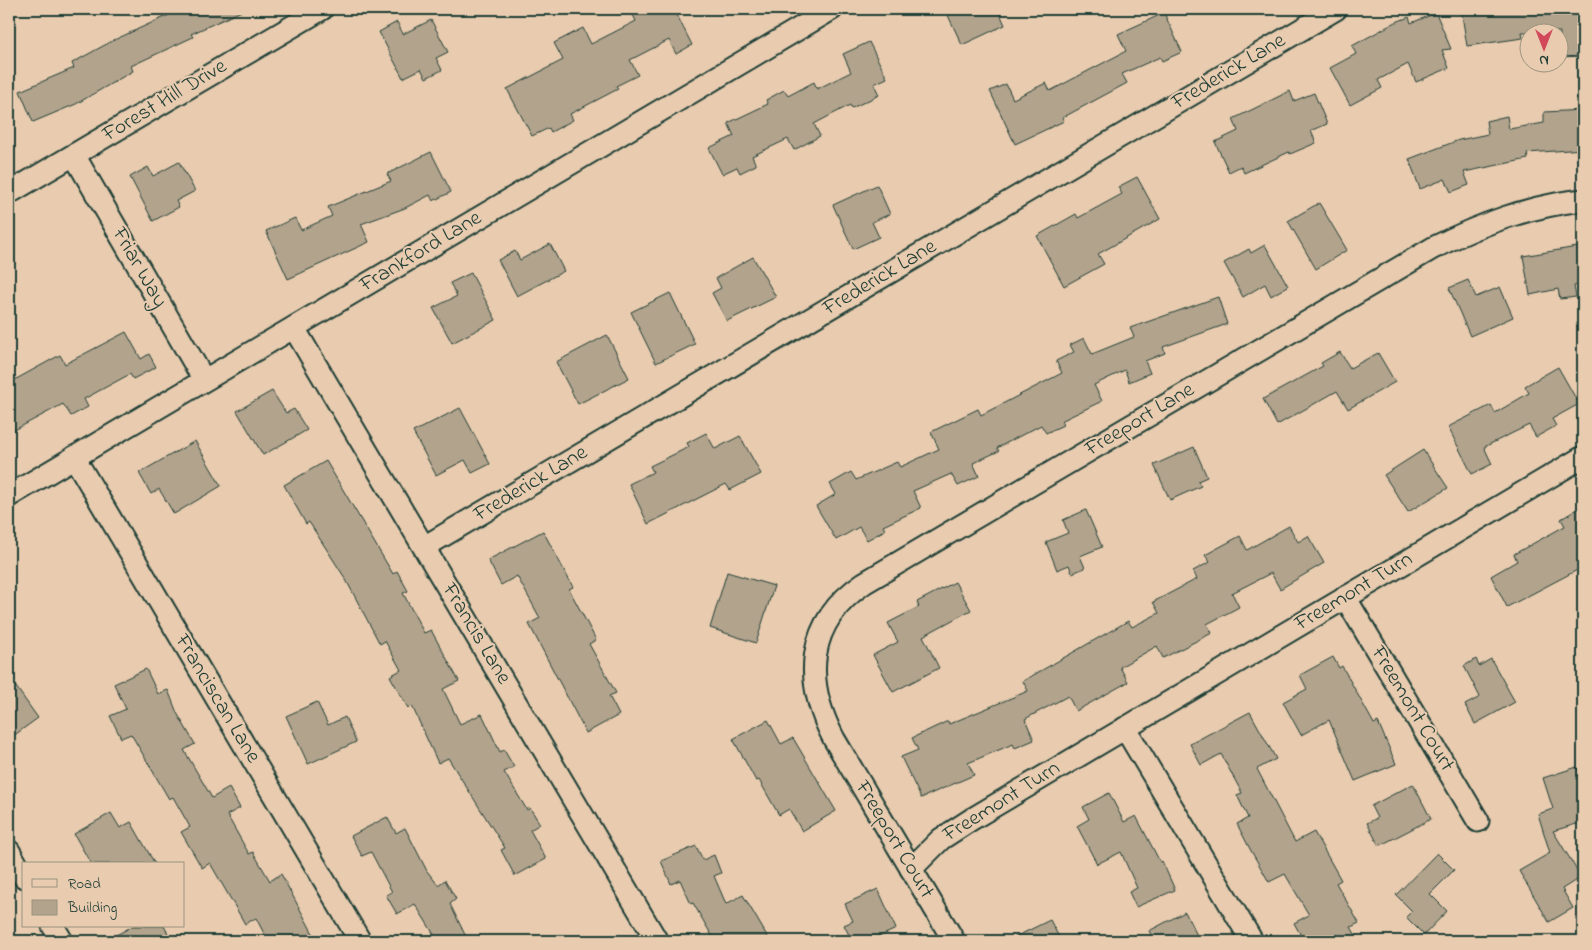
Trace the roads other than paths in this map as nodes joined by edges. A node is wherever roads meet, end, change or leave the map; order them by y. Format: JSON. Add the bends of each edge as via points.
{"nodes":[{"id":1,"x":322,"y":9,"type":"edge"},
{"id":2,"x":832,"y":9,"type":"edge"},
{"id":3,"x":1336,"y":9,"type":"edge"},
{"id":4,"x":74,"y":155,"type":"junction"},
{"id":5,"x":9,"y":193,"type":"edge"},
{"id":6,"x":1583,"y":200,"type":"edge"},
{"id":7,"x":294,"y":328,"type":"junction"},
{"id":8,"x":204,"y":380,"type":"junction"},
{"id":9,"x":74,"y":457,"type":"junction"},
{"id":10,"x":1583,"y":457,"type":"edge"},
{"id":11,"x":9,"y":496,"type":"edge"},
{"id":12,"x":424,"y":547,"type":"junction"},
{"id":13,"x":1345,"y":597,"type":"junction"},
{"id":14,"x":1126,"y":728,"type":"junction"},
{"id":15,"x":834,"y":738,"type":"joint"},
{"id":16,"x":1478,"y":821,"type":"dead end"},
{"id":17,"x":9,"y":851,"type":"edge"},
{"id":18,"x":911,"y":869,"type":"junction"},
{"id":19,"x":22,"y":874,"type":"edge"},
{"id":20,"x":54,"y":928,"type":"edge"},
{"id":21,"x":62,"y":941,"type":"edge"},
{"id":22,"x":360,"y":941,"type":"edge"},
{"id":23,"x":657,"y":941,"type":"edge"},
{"id":24,"x":954,"y":941,"type":"edge"},
{"id":25,"x":1252,"y":941,"type":"edge"}],
"edges":[{"from":1,"to":4,"type":"street","name":"Forest Hill Drive"},
{"from":2,"to":7,"type":"street","name":"Frankford Lane"},
{"from":3,"to":12,"type":"street","name":"Frederick Lane"},
{"from":4,"to":5,"type":"street","name":"Forest Hill Drive"},
{"from":4,"to":8,"type":"street","name":"Friar Way"},
{"from":6,"to":15,"type":"street","name":"Freeport Lane","via":[[1551,204],[1510,215],[1433,248],[853,591],[837,606],[825,626],[815,656],[817,699]]},
{"from":7,"to":8,"type":"street","name":"Frankford Lane"},
{"from":7,"to":12,"type":"street","name":"Francis Lane"},
{"from":8,"to":9,"type":"street","name":"Frankford Lane"},
{"from":9,"to":11,"type":"street","name":"Frankford Lane"},
{"from":9,"to":22,"type":"street","name":"Franciscan Lane"},
{"from":10,"to":13,"type":"street","name":"Freemont Turn"},
{"from":12,"to":23,"type":"street","name":"Francis Lane"},
{"from":13,"to":14,"type":"street","name":"Freemont Turn"},
{"from":13,"to":16,"type":"street","name":"Freemont Court"},
{"from":14,"to":18,"type":"street","name":"Freemont Turn","via":[[953,830]]},
{"from":14,"to":25,"type":"street"},
{"from":15,"to":18,"type":"street","name":"Freeport Court"},
{"from":17,"to":19,"type":"street"},
{"from":18,"to":24,"type":"street","name":"Freeport Court"},
{"from":20,"to":21,"type":"street"}]}
